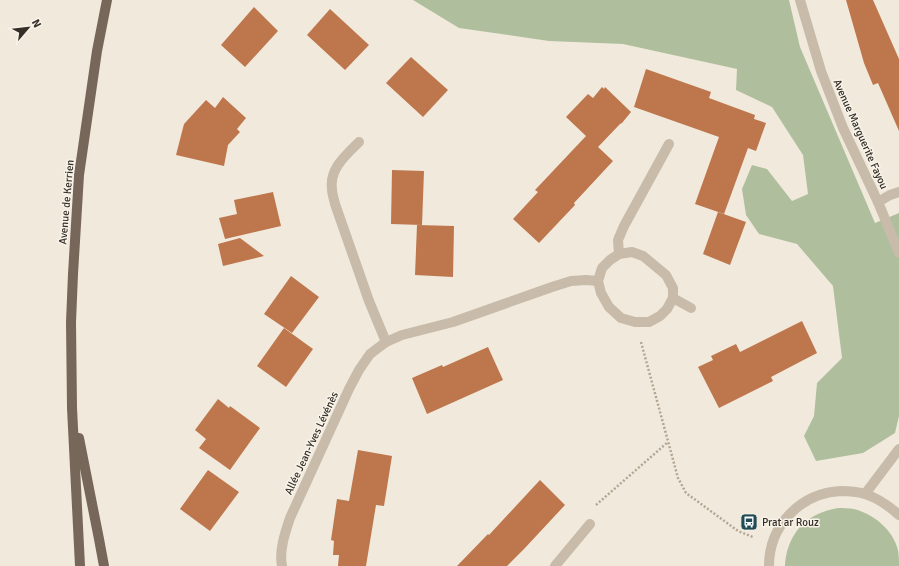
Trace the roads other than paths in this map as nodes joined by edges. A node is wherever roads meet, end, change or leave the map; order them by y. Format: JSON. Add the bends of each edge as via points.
{"nodes":[{"id":1,"x":107,"y":0,"type":"edge"},
{"id":2,"x":800,"y":0,"type":"edge"},
{"id":3,"x":359,"y":142,"type":"dead end"},
{"id":4,"x":669,"y":144,"type":"dead end"},
{"id":5,"x":899,"y":192,"type":"edge"},
{"id":6,"x":878,"y":202,"type":"junction"},
{"id":7,"x":899,"y":253,"type":"edge"},
{"id":8,"x":619,"y":254,"type":"junction"},
{"id":9,"x":598,"y":282,"type":"junction"},
{"id":10,"x":673,"y":298,"type":"junction"},
{"id":11,"x":691,"y":308,"type":"dead end"},
{"id":12,"x":386,"y":342,"type":"junction"},
{"id":13,"x":72,"y":408,"type":"junction"},
{"id":14,"x":899,"y":449,"type":"edge"},
{"id":15,"x":865,"y":494,"type":"junction"},
{"id":16,"x":899,"y":515,"type":"edge"},
{"id":17,"x":590,"y":524,"type":"road end"},
{"id":18,"x":80,"y":566,"type":"edge"},
{"id":19,"x":104,"y":566,"type":"edge"},
{"id":20,"x":282,"y":566,"type":"edge"},
{"id":21,"x":555,"y":566,"type":"edge"},
{"id":22,"x":769,"y":566,"type":"edge"}],
"edges":[{"from":1,"to":13,"type":"main road","name":"Avenue de Kerrien","via":[[96,50],[79,175],[71,322]]},
{"from":2,"to":6,"type":"street","name":"Avenue Marguerite Fayou","via":[[821,71],[843,128]]},
{"from":3,"to":12,"type":"street","via":[[335,169],[331,188]]},
{"from":4,"to":8,"type":"street","via":[[624,226],[618,240]]},
{"from":5,"to":6,"type":"street"},
{"from":6,"to":7,"type":"street","name":"Avenue Marguerite Fayou"},
{"from":8,"to":9,"type":"street","via":[[602,268]]},
{"from":8,"to":10,"type":"street","via":[[632,252],[643,256],[666,275],[673,288]]},
{"from":9,"to":10,"type":"street","via":[[609,307],[621,318],[635,322],[649,322],[660,316]]},
{"from":9,"to":12,"type":"street","name":"Allée Jean-Yves Lévénès","via":[[586,280],[552,287],[453,322],[402,335]]},
{"from":10,"to":11,"type":"street"},
{"from":12,"to":20,"type":"street","name":"Allée Jean-Yves Lévénès","via":[[370,354],[359,370],[333,423],[290,518],[283,540]]},
{"from":13,"to":18,"type":"main road","name":"Avenue de Kerrien"},
{"from":13,"to":19,"type":"main road","name":"Avenue de Kerrien"},
{"from":14,"to":15,"type":"street"},
{"from":15,"to":16,"type":"street","via":[[883,502]]},
{"from":15,"to":22,"type":"street","via":[[831,492],[815,496],[800,504],[778,529],[772,544]]},
{"from":17,"to":21,"type":"street"}]}
